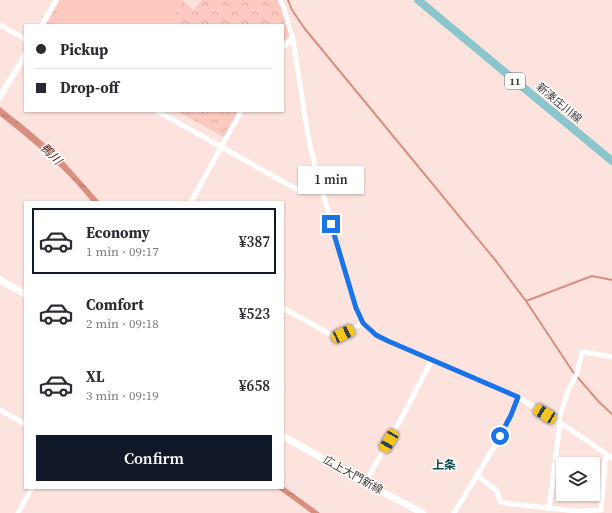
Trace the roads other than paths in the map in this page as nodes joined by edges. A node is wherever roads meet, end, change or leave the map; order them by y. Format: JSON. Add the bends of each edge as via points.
{"nodes":[{"id":1,"x":56,"y":0,"type":"edge"},
{"id":2,"x":280,"y":0,"type":"edge"},
{"id":3,"x":418,"y":0,"type":"edge"},
{"id":4,"x":43,"y":24,"type":"edge"},
{"id":5,"x":0,"y":25,"type":"edge"},
{"id":6,"x":24,"y":37,"type":"edge"},
{"id":7,"x":293,"y":39,"type":"junction"},
{"id":8,"x":284,"y":46,"type":"edge"},
{"id":9,"x":24,"y":57,"type":"edge"},
{"id":10,"x":0,"y":97,"type":"edge"},
{"id":11,"x":159,"y":112,"type":"edge"},
{"id":12,"x":240,"y":112,"type":"edge"},
{"id":13,"x":221,"y":146,"type":"junction"},
{"id":14,"x":612,"y":161,"type":"edge"},
{"id":15,"x":320,"y":184,"type":"junction"},
{"id":16,"x":192,"y":201,"type":"edge"},
{"id":17,"x":0,"y":280,"type":"edge"},
{"id":18,"x":24,"y":293,"type":"edge"},
{"id":19,"x":284,"y":309,"type":"edge"},
{"id":20,"x":363,"y":323,"type":"junction"},
{"id":21,"x":612,"y":357,"type":"edge"},
{"id":22,"x":432,"y":360,"type":"junction"},
{"id":23,"x":518,"y":397,"type":"junction"},
{"id":24,"x":0,"y":410,"type":"edge"},
{"id":25,"x":559,"y":422,"type":"junction"},
{"id":26,"x":24,"y":423,"type":"edge"},
{"id":27,"x":284,"y":437,"type":"edge"},
{"id":28,"x":610,"y":456,"type":"edge"},
{"id":29,"x":477,"y":476,"type":"junction"},
{"id":30,"x":367,"y":484,"type":"junction"},
{"id":31,"x":31,"y":489,"type":"edge"},
{"id":32,"x":550,"y":508,"type":"junction"},
{"id":33,"x":18,"y":513,"type":"edge"},
{"id":34,"x":423,"y":513,"type":"edge"},
{"id":35,"x":454,"y":513,"type":"edge"}],
"edges":[{"from":1,"to":4,"type":"street"},
{"from":2,"to":7,"type":"street"},
{"from":3,"to":14,"type":"main road","name":"新湊庄川線","number":"11"},
{"from":5,"to":6,"type":"street"},
{"from":7,"to":8,"type":"street"},
{"from":7,"to":15,"type":"street","via":[[308,136]]},
{"from":9,"to":10,"type":"street"},
{"from":11,"to":13,"type":"street"},
{"from":12,"to":13,"type":"street"},
{"from":13,"to":15,"type":"street","via":[[298,190]]},
{"from":13,"to":16,"type":"street"},
{"from":15,"to":20,"type":"street","via":[[356,308]]},
{"from":17,"to":18,"type":"main road"},
{"from":19,"to":20,"type":"street","via":[[335,337]]},
{"from":20,"to":22,"type":"street","via":[[376,335]]},
{"from":21,"to":25,"type":"street","via":[[582,352]]},
{"from":22,"to":23,"type":"street"},
{"from":22,"to":30,"type":"street"},
{"from":23,"to":25,"type":"street"},
{"from":23,"to":29,"type":"street","via":[[508,421]]},
{"from":24,"to":26,"type":"street"},
{"from":25,"to":28,"type":"street"},
{"from":25,"to":32,"type":"street"},
{"from":27,"to":30,"type":"main road","name":"広上大門新線"},
{"from":28,"to":32,"type":"street","via":[[605,461],[602,510]]},
{"from":29,"to":32,"type":"street","via":[[497,491],[500,501]]},
{"from":29,"to":35,"type":"street"},
{"from":30,"to":34,"type":"main road","name":"広上大門新線"},
{"from":31,"to":33,"type":"street"}]}
